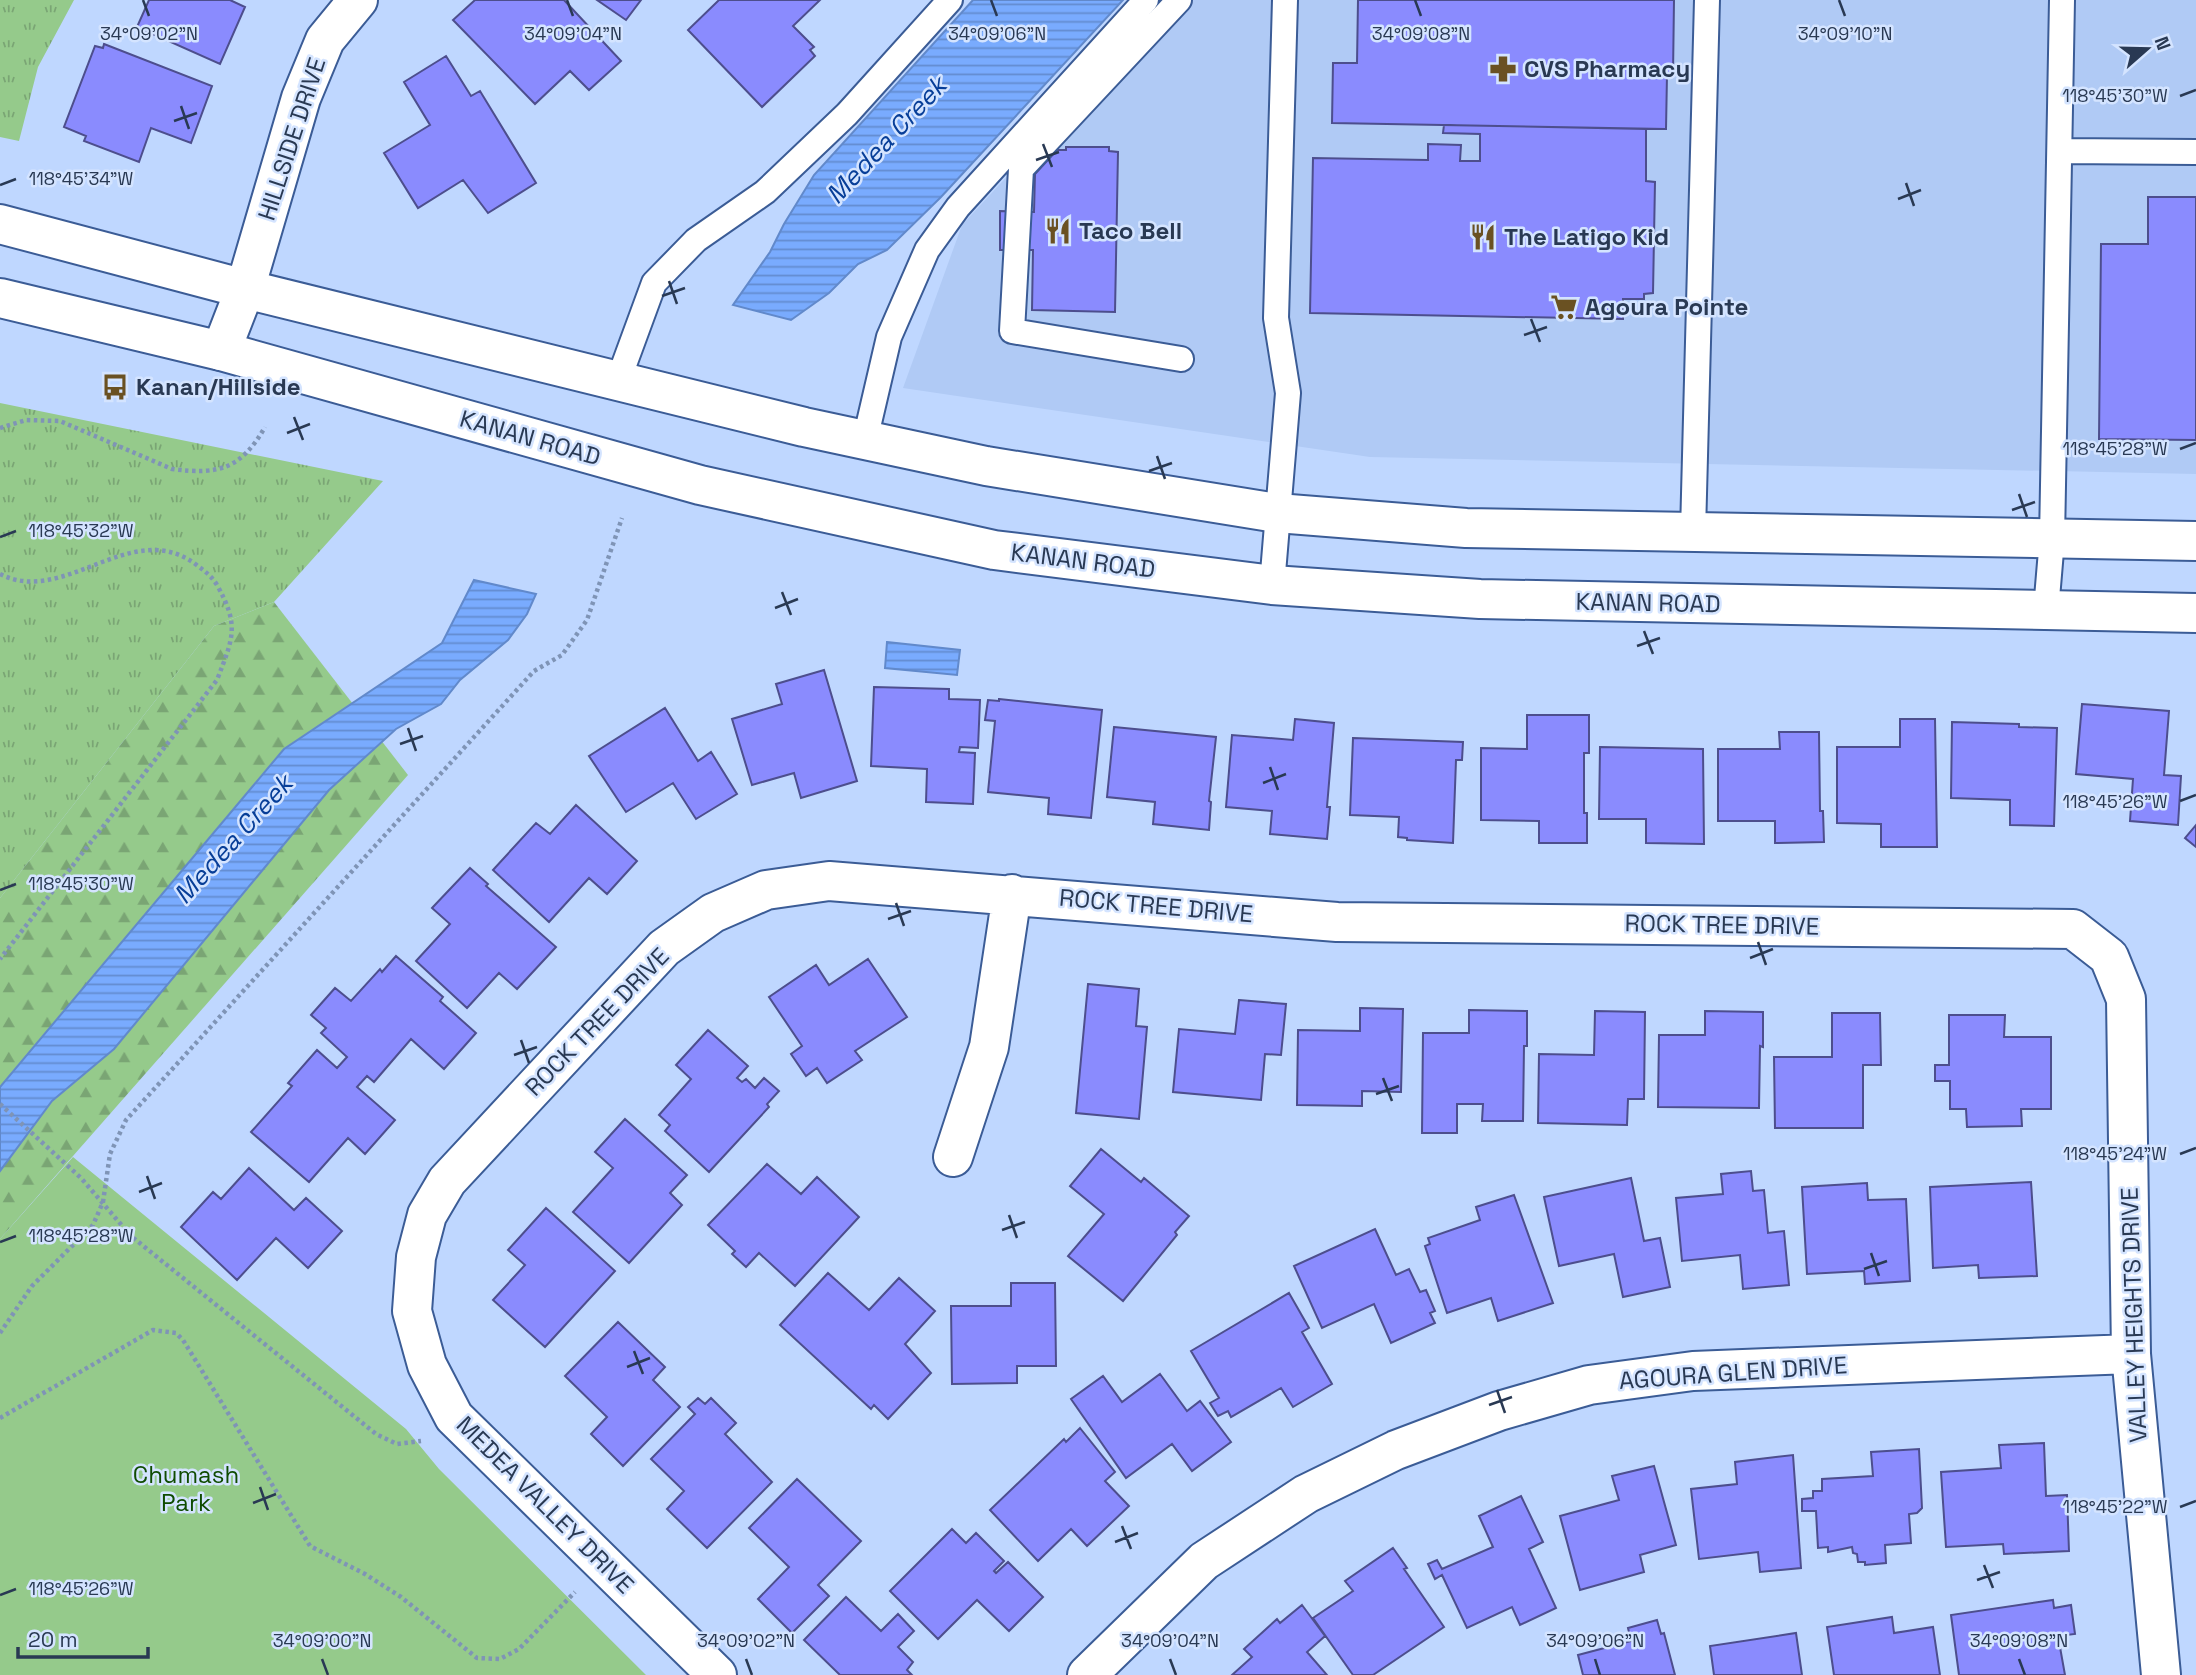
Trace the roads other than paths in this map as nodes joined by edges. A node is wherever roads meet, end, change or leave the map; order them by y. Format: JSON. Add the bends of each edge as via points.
{"nodes":[{"id":1,"x":358,"y":0,"type":"edge"},
{"id":2,"x":950,"y":0,"type":"edge"},
{"id":3,"x":1146,"y":0,"type":"edge"},
{"id":4,"x":1179,"y":0,"type":"edge"},
{"id":5,"x":1285,"y":0,"type":"edge"},
{"id":6,"x":1707,"y":0,"type":"edge"},
{"id":7,"x":2062,"y":0,"type":"edge"},
{"id":8,"x":2060,"y":151,"type":"junction"},
{"id":9,"x":2196,"y":152,"type":"edge"},
{"id":10,"x":0,"y":224,"type":"edge"},
{"id":11,"x":245,"y":289,"type":"junction"},
{"id":12,"x":0,"y":298,"type":"edge"},
{"id":13,"x":220,"y":351,"type":"junction"},
{"id":14,"x":1181,"y":359,"type":"dead end"},
{"id":15,"x":618,"y":381,"type":"junction"},
{"id":16,"x":865,"y":440,"type":"junction"},
{"id":17,"x":1277,"y":513,"type":"junction"},
{"id":18,"x":1693,"y":532,"type":"junction"},
{"id":19,"x":2052,"y":539,"type":"junction"},
{"id":20,"x":2196,"y":541,"type":"edge"},
{"id":21,"x":1272,"y":586,"type":"junction"},
{"id":22,"x":2046,"y":610,"type":"junction"},
{"id":23,"x":2196,"y":613,"type":"edge"},
{"id":24,"x":1012,"y":894,"type":"junction"},
{"id":25,"x":2109,"y":957,"type":"joint"},
{"id":26,"x":954,"y":1157,"type":"dead end"},
{"id":27,"x":412,"y":1311,"type":"joint"},
{"id":28,"x":2131,"y":1354,"type":"junction"},
{"id":29,"x":717,"y":1675,"type":"edge"},
{"id":30,"x":1087,"y":1675,"type":"edge"},
{"id":31,"x":2161,"y":1675,"type":"edge"}],
"edges":[{"from":1,"to":11,"type":"street","name":"HILLSIDE DRIVE","via":[[326,40],[301,98]]},
{"from":2,"to":15,"type":"lane","via":[[847,114],[765,192],[696,240],[653,283]]},
{"from":3,"to":16,"type":"lane","via":[[958,207],[927,250],[889,337]]},
{"from":4,"to":14,"type":"lane","via":[[1021,169],[1012,331]]},
{"from":5,"to":17,"type":"lane","via":[[1276,317],[1288,393]]},
{"from":6,"to":18,"type":"lane"},
{"from":7,"to":8,"type":"lane"},
{"from":8,"to":9,"type":"lane"},
{"from":8,"to":19,"type":"lane"},
{"from":10,"to":11,"type":"street"},
{"from":11,"to":13,"type":"street","name":"HILLSIDE DRIVE"},
{"from":11,"to":15,"type":"street"},
{"from":12,"to":13,"type":"street","name":"KANAN ROAD"},
{"from":13,"to":21,"type":"street","name":"KANAN ROAD","via":[[700,485],[793,506],[993,550]]},
{"from":15,"to":16,"type":"street"},
{"from":16,"to":17,"type":"street","via":[[986,466]]},
{"from":17,"to":18,"type":"street","via":[[1466,527]]},
{"from":17,"to":21,"type":"lane"},
{"from":18,"to":19,"type":"street"},
{"from":19,"to":20,"type":"street"},
{"from":19,"to":22,"type":"lane"},
{"from":21,"to":22,"type":"street","name":"KANAN ROAD","via":[[1480,599]]},
{"from":22,"to":23,"type":"street","name":"KANAN ROAD"},
{"from":24,"to":25,"type":"street","name":"ROCK TREE DRIVE","via":[[1336,922],[2073,929]]},
{"from":24,"to":26,"type":"street","via":[[989,1046]]},
{"from":24,"to":27,"type":"street","name":"ROCK TREE DRIVE","via":[[829,881],[766,890],[713,914],[664,948],[447,1181],[427,1215],[416,1257]]},
{"from":25,"to":28,"type":"street","name":"VALLEY HEIGHTS DRIVE","via":[[2126,999]]},
{"from":27,"to":29,"type":"street","name":"MEDEA VALLEY DRIVE","via":[[427,1365],[453,1417]]},
{"from":28,"to":30,"type":"street","name":"AGOURA GLEN DRIVE","via":[[1693,1371],[1589,1385],[1499,1411],[1396,1450],[1306,1494],[1204,1561]]},
{"from":28,"to":31,"type":"street","name":"VALLEY HEIGHTS DRIVE"}]}
